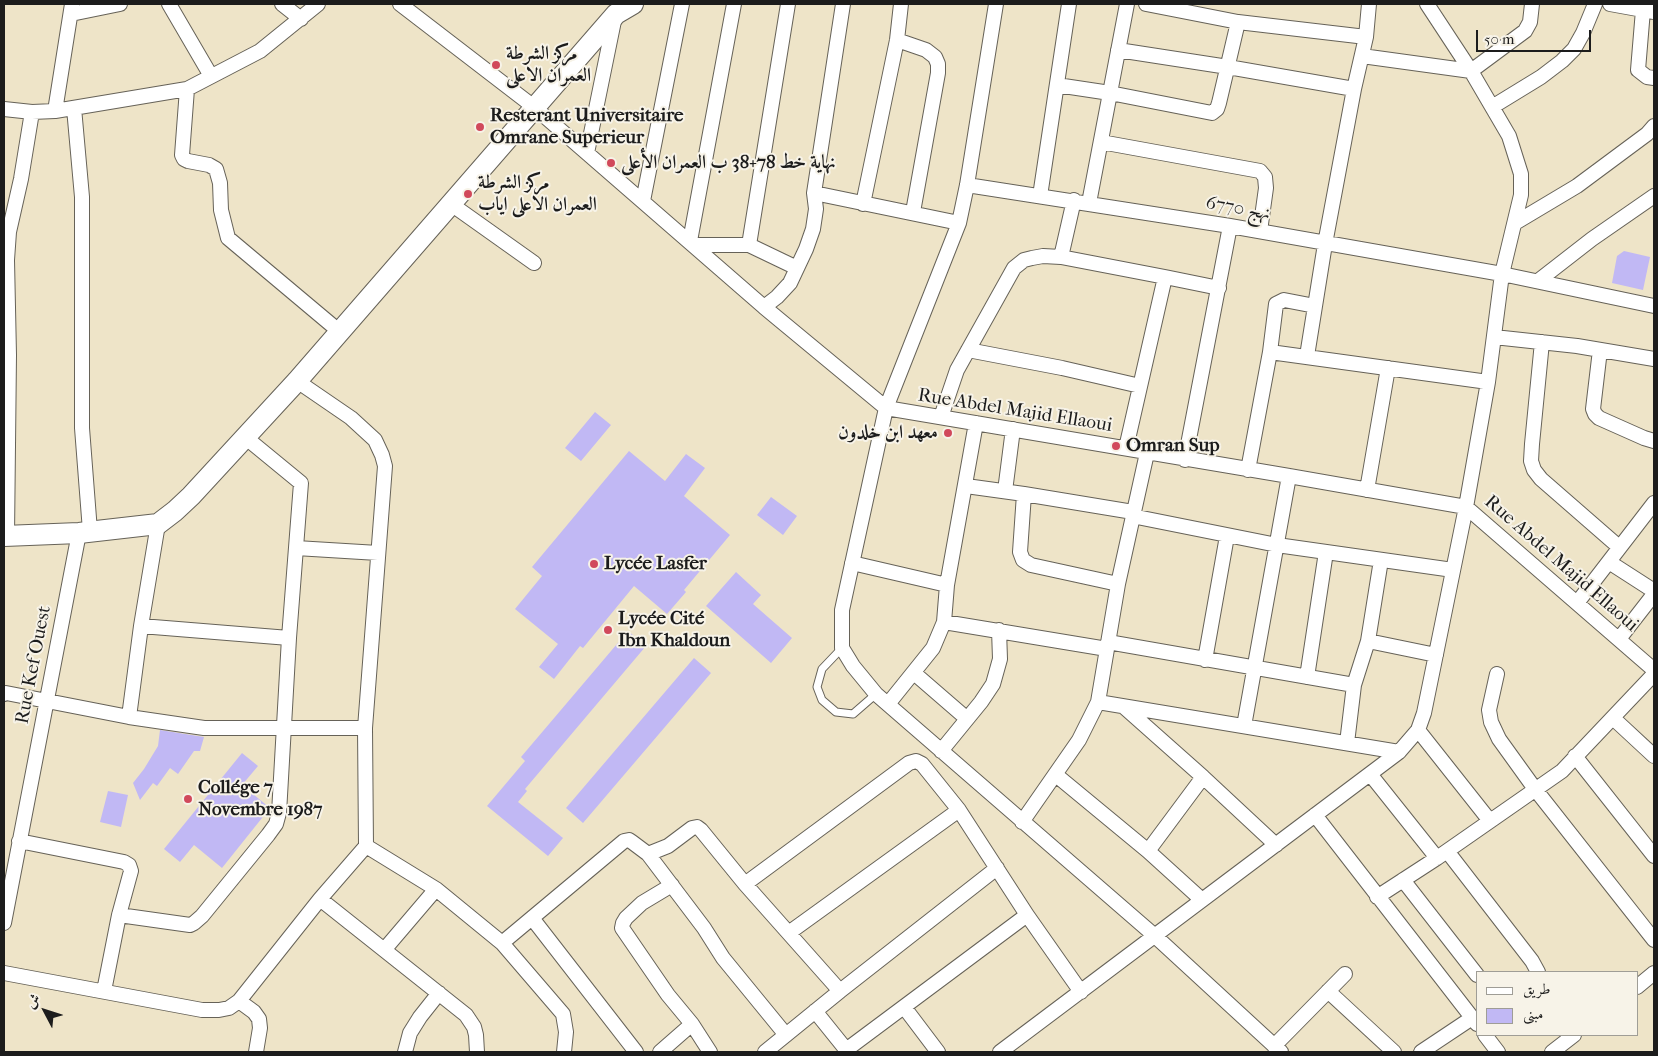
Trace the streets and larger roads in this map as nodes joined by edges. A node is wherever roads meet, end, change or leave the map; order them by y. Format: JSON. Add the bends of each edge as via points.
{"nodes":[{"id":1,"x":120,"y":4,"type":"edge"},
{"id":2,"x":169,"y":4,"type":"edge"},
{"id":3,"x":282,"y":4,"type":"edge"},
{"id":4,"x":318,"y":4,"type":"edge"},
{"id":5,"x":400,"y":4,"type":"edge"},
{"id":6,"x":682,"y":4,"type":"edge"},
{"id":7,"x":734,"y":4,"type":"edge"},
{"id":8,"x":788,"y":4,"type":"edge"},
{"id":9,"x":843,"y":4,"type":"edge"},
{"id":10,"x":901,"y":4,"type":"edge"},
{"id":11,"x":996,"y":4,"type":"edge"},
{"id":12,"x":1069,"y":4,"type":"edge"},
{"id":13,"x":1127,"y":4,"type":"edge"},
{"id":14,"x":1146,"y":4,"type":"edge"},
{"id":15,"x":1369,"y":4,"type":"edge"},
{"id":16,"x":1427,"y":4,"type":"edge"},
{"id":17,"x":1532,"y":4,"type":"edge"},
{"id":18,"x":1595,"y":4,"type":"edge"},
{"id":19,"x":1619,"y":5,"type":"edge"},
{"id":20,"x":71,"y":9,"type":"edge"},
{"id":21,"x":624,"y":9,"type":"edge"},
{"id":22,"x":1649,"y":11,"type":"edge"},
{"id":23,"x":301,"y":19,"type":"junction"},
{"id":24,"x":1238,"y":22,"type":"junction"},
{"id":25,"x":1366,"y":37,"type":"junction"},
{"id":26,"x":897,"y":40,"type":"junction"},
{"id":27,"x":1118,"y":50,"type":"junction"},
{"id":28,"x":1362,"y":56,"type":"junction"},
{"id":29,"x":1228,"y":66,"type":"junction"},
{"id":30,"x":1471,"y":71,"type":"junction"},
{"id":31,"x":211,"y":76,"type":"junction"},
{"id":32,"x":1654,"y":78,"type":"edge"},
{"id":33,"x":1057,"y":84,"type":"junction"},
{"id":34,"x":1354,"y":88,"type":"junction"},
{"id":35,"x":187,"y":89,"type":"junction"},
{"id":36,"x":1110,"y":93,"type":"junction"},
{"id":37,"x":534,"y":107,"type":"junction"},
{"id":38,"x":1492,"y":107,"type":"junction"},
{"id":39,"x":74,"y":108,"type":"junction"},
{"id":40,"x":4,"y":109,"type":"edge"},
{"id":41,"x":55,"y":111,"type":"junction"},
{"id":42,"x":32,"y":112,"type":"junction"},
{"id":43,"x":1654,"y":126,"type":"edge"},
{"id":44,"x":1101,"y":142,"type":"junction"},
{"id":45,"x":586,"y":152,"type":"junction"},
{"id":46,"x":968,"y":184,"type":"junction"},
{"id":47,"x":814,"y":193,"type":"junction"},
{"id":48,"x":1040,"y":196,"type":"junction"},
{"id":49,"x":1654,"y":196,"type":"edge"},
{"id":50,"x":1074,"y":200,"type":"junction"},
{"id":51,"x":643,"y":201,"type":"junction"},
{"id":52,"x":1089,"y":203,"type":"junction"},
{"id":53,"x":451,"y":204,"type":"junction"},
{"id":54,"x":863,"y":204,"type":"junction"},
{"id":55,"x":914,"y":212,"type":"junction"},
{"id":56,"x":959,"y":223,"type":"junction"},
{"id":57,"x":1515,"y":223,"type":"junction"},
{"id":58,"x":1230,"y":226,"type":"junction"},
{"id":59,"x":1260,"y":232,"type":"junction"},
{"id":60,"x":692,"y":243,"type":"junction"},
{"id":61,"x":1325,"y":244,"type":"junction"},
{"id":62,"x":749,"y":245,"type":"junction"},
{"id":63,"x":1061,"y":257,"type":"junction"},
{"id":64,"x":534,"y":263,"type":"dead end"},
{"id":65,"x":797,"y":268,"type":"junction"},
{"id":66,"x":1502,"y":274,"type":"junction"},
{"id":67,"x":1164,"y":277,"type":"junction"},
{"id":68,"x":1538,"y":281,"type":"junction"},
{"id":69,"x":1219,"y":288,"type":"junction"},
{"id":70,"x":1315,"y":306,"type":"junction"},
{"id":71,"x":1654,"y":306,"type":"edge"},
{"id":72,"x":764,"y":307,"type":"junction"},
{"id":73,"x":340,"y":332,"type":"junction"},
{"id":74,"x":1494,"y":337,"type":"junction"},
{"id":75,"x":1542,"y":342,"type":"junction"},
{"id":76,"x":968,"y":350,"type":"junction"},
{"id":77,"x":1600,"y":350,"type":"junction"},
{"id":78,"x":1270,"y":352,"type":"junction"},
{"id":79,"x":1307,"y":356,"type":"junction"},
{"id":80,"x":1654,"y":359,"type":"edge"},
{"id":81,"x":1388,"y":368,"type":"junction"},
{"id":82,"x":297,"y":382,"type":"junction"},
{"id":83,"x":1488,"y":382,"type":"junction"},
{"id":84,"x":1140,"y":386,"type":"junction"},
{"id":85,"x":886,"y":408,"type":"junction"},
{"id":86,"x":941,"y":417,"type":"junction"},
{"id":87,"x":976,"y":423,"type":"junction"},
{"id":88,"x":1013,"y":429,"type":"junction"},
{"id":89,"x":245,"y":438,"type":"junction"},
{"id":90,"x":1649,"y":439,"type":"edge"},
{"id":91,"x":1126,"y":448,"type":"junction"},
{"id":92,"x":1147,"y":453,"type":"junction"},
{"id":93,"x":1654,"y":453,"type":"edge"},
{"id":94,"x":1185,"y":460,"type":"junction"},
{"id":95,"x":1248,"y":470,"type":"junction"},
{"id":96,"x":1289,"y":476,"type":"junction"},
{"id":97,"x":966,"y":486,"type":"junction"},
{"id":98,"x":1367,"y":490,"type":"junction"},
{"id":99,"x":1005,"y":491,"type":"junction"},
{"id":100,"x":1024,"y":494,"type":"junction"},
{"id":101,"x":1654,"y":503,"type":"edge"},
{"id":102,"x":1466,"y":507,"type":"junction"},
{"id":103,"x":1132,"y":514,"type":"junction"},
{"id":104,"x":158,"y":524,"type":"junction"},
{"id":105,"x":85,"y":532,"type":"junction"},
{"id":106,"x":5,"y":536,"type":"edge"},
{"id":107,"x":1227,"y":536,"type":"junction"},
{"id":108,"x":1277,"y":545,"type":"junction"},
{"id":109,"x":1619,"y":547,"type":"junction"},
{"id":110,"x":296,"y":548,"type":"junction"},
{"id":111,"x":1326,"y":552,"type":"junction"},
{"id":112,"x":378,"y":553,"type":"junction"},
{"id":113,"x":1380,"y":560,"type":"junction"},
{"id":114,"x":1608,"y":562,"type":"junction"},
{"id":115,"x":852,"y":563,"type":"junction"},
{"id":116,"x":1453,"y":570,"type":"junction"},
{"id":117,"x":947,"y":584,"type":"junction"},
{"id":118,"x":1118,"y":584,"type":"junction"},
{"id":119,"x":1654,"y":592,"type":"edge"},
{"id":120,"x":1577,"y":603,"type":"junction"},
{"id":121,"x":944,"y":622,"type":"junction"},
{"id":122,"x":141,"y":626,"type":"junction"},
{"id":123,"x":1000,"y":630,"type":"junction"},
{"id":124,"x":289,"y":638,"type":"junction"},
{"id":125,"x":1619,"y":639,"type":"junction"},
{"id":126,"x":1368,"y":641,"type":"junction"},
{"id":127,"x":1107,"y":646,"type":"junction"},
{"id":128,"x":1436,"y":655,"type":"junction"},
{"id":129,"x":1205,"y":660,"type":"junction"},
{"id":130,"x":1254,"y":668,"type":"junction"},
{"id":131,"x":1654,"y":670,"type":"edge"},
{"id":132,"x":914,"y":673,"type":"junction"},
{"id":133,"x":1497,"y":674,"type":"dead end"},
{"id":134,"x":1654,"y":674,"type":"edge"},
{"id":135,"x":1307,"y":677,"type":"junction"},
{"id":136,"x":1354,"y":685,"type":"junction"},
{"id":137,"x":4,"y":692,"type":"edge"},
{"id":138,"x":46,"y":701,"type":"junction"},
{"id":139,"x":1098,"y":702,"type":"junction"},
{"id":140,"x":888,"y":704,"type":"junction"},
{"id":141,"x":1123,"y":706,"type":"junction"},
{"id":142,"x":129,"y":716,"type":"junction"},
{"id":143,"x":966,"y":718,"type":"junction"},
{"id":144,"x":1613,"y":718,"type":"junction"},
{"id":145,"x":1244,"y":726,"type":"junction"},
{"id":146,"x":366,"y":728,"type":"junction"},
{"id":147,"x":284,"y":729,"type":"junction"},
{"id":148,"x":1418,"y":730,"type":"junction"},
{"id":149,"x":1347,"y":743,"type":"junction"},
{"id":150,"x":940,"y":751,"type":"junction"},
{"id":151,"x":1398,"y":752,"type":"junction"},
{"id":152,"x":1575,"y":756,"type":"junction"},
{"id":153,"x":1654,"y":756,"type":"edge"},
{"id":154,"x":1370,"y":774,"type":"junction"},
{"id":155,"x":1056,"y":775,"type":"junction"},
{"id":156,"x":1203,"y":777,"type":"junction"},
{"id":157,"x":1535,"y":789,"type":"junction"},
{"id":158,"x":959,"y":810,"type":"junction"},
{"id":159,"x":1316,"y":815,"type":"junction"},
{"id":160,"x":1490,"y":820,"type":"junction"},
{"id":161,"x":1022,"y":822,"type":"junction"},
{"id":162,"x":19,"y":841,"type":"junction"},
{"id":163,"x":1276,"y":845,"type":"junction"},
{"id":164,"x":366,"y":846,"type":"junction"},
{"id":165,"x":1148,"y":851,"type":"junction"},
{"id":166,"x":648,"y":854,"type":"junction"},
{"id":167,"x":1442,"y":854,"type":"junction"},
{"id":168,"x":1654,"y":856,"type":"edge"},
{"id":169,"x":997,"y":868,"type":"junction"},
{"id":170,"x":1403,"y":880,"type":"junction"},
{"id":171,"x":745,"y":884,"type":"junction"},
{"id":172,"x":672,"y":885,"type":"junction"},
{"id":173,"x":436,"y":888,"type":"junction"},
{"id":174,"x":1377,"y":897,"type":"junction"},
{"id":175,"x":320,"y":899,"type":"junction"},
{"id":176,"x":1202,"y":900,"type":"junction"},
{"id":177,"x":119,"y":915,"type":"junction"},
{"id":178,"x":1027,"y":915,"type":"junction"},
{"id":179,"x":532,"y":918,"type":"junction"},
{"id":180,"x":4,"y":922,"type":"edge"},
{"id":181,"x":790,"y":932,"type":"junction"},
{"id":182,"x":1154,"y":936,"type":"junction"},
{"id":183,"x":1654,"y":940,"type":"edge"},
{"id":184,"x":502,"y":943,"type":"junction"},
{"id":185,"x":384,"y":950,"type":"junction"},
{"id":186,"x":1538,"y":971,"type":"edge"},
{"id":187,"x":4,"y":973,"type":"edge"},
{"id":188,"x":1654,"y":973,"type":"edge"},
{"id":189,"x":1345,"y":974,"type":"dead end"},
{"id":190,"x":1476,"y":974,"type":"edge"},
{"id":191,"x":1638,"y":986,"type":"edge"},
{"id":192,"x":104,"y":991,"type":"junction"},
{"id":193,"x":840,"y":991,"type":"junction"},
{"id":194,"x":1328,"y":991,"type":"junction"},
{"id":195,"x":1081,"y":992,"type":"junction"},
{"id":196,"x":439,"y":993,"type":"junction"},
{"id":197,"x":239,"y":1001,"type":"junction"},
{"id":198,"x":904,"y":1007,"type":"junction"},
{"id":199,"x":815,"y":1012,"type":"junction"},
{"id":200,"x":1475,"y":1023,"type":"edge"},
{"id":201,"x":692,"y":1024,"type":"junction"},
{"id":202,"x":786,"y":1035,"type":"junction"},
{"id":203,"x":1486,"y":1036,"type":"edge"},
{"id":204,"x":1573,"y":1036,"type":"edge"},
{"id":205,"x":1277,"y":1049,"type":"edge"},
{"id":206,"x":847,"y":1051,"type":"edge"},
{"id":207,"x":256,"y":1052,"type":"edge"},
{"id":208,"x":405,"y":1052,"type":"edge"},
{"id":209,"x":477,"y":1052,"type":"edge"},
{"id":210,"x":564,"y":1052,"type":"edge"},
{"id":211,"x":636,"y":1052,"type":"edge"},
{"id":212,"x":660,"y":1052,"type":"edge"},
{"id":213,"x":710,"y":1052,"type":"edge"},
{"id":214,"x":765,"y":1052,"type":"edge"},
{"id":215,"x":938,"y":1052,"type":"edge"},
{"id":216,"x":1000,"y":1052,"type":"edge"},
{"id":217,"x":1394,"y":1052,"type":"edge"},
{"id":218,"x":1421,"y":1052,"type":"edge"},
{"id":219,"x":1498,"y":1052,"type":"edge"},
{"id":220,"x":1552,"y":1052,"type":"edge"}],
"edges":[{"from":1,"to":20,"type":"street"},
{"from":2,"to":31,"type":"street"},
{"from":3,"to":23,"type":"street"},
{"from":4,"to":23,"type":"street"},
{"from":5,"to":37,"type":"street"},
{"from":6,"to":51,"type":"street"},
{"from":7,"to":60,"type":"street"},
{"from":8,"to":62,"type":"street"},
{"from":9,"to":47,"type":"street"},
{"from":10,"to":26,"type":"street"},
{"from":11,"to":46,"type":"street"},
{"from":12,"to":33,"type":"street"},
{"from":13,"to":27,"type":"street"},
{"from":14,"to":24,"type":"street"},
{"from":15,"to":25,"type":"street"},
{"from":16,"to":30,"type":"street"},
{"from":17,"to":30,"type":"street","via":[[1530,22],[1525,31]]},
{"from":18,"to":38,"type":"street","via":[[1583,33],[1568,55],[1541,77]]},
{"from":19,"to":22,"type":"street"},
{"from":20,"to":41,"type":"street"},
{"from":21,"to":37,"type":"street"},
{"from":21,"to":45,"type":"street"},
{"from":22,"to":32,"type":"street","via":[[1638,70]]},
{"from":23,"to":31,"type":"street","via":[[260,51]]},
{"from":24,"to":25,"type":"street"},
{"from":24,"to":29,"type":"street"},
{"from":25,"to":28,"type":"street"},
{"from":26,"to":54,"type":"street"},
{"from":26,"to":55,"type":"street","via":[[926,50],[938,64]]},
{"from":27,"to":29,"type":"street"},
{"from":27,"to":36,"type":"street"},
{"from":28,"to":30,"type":"street"},
{"from":28,"to":34,"type":"street"},
{"from":29,"to":34,"type":"street"},
{"from":29,"to":36,"type":"street","via":[[1220,102],[1212,113]]},
{"from":30,"to":38,"type":"street"},
{"from":31,"to":35,"type":"street"},
{"from":33,"to":36,"type":"street"},
{"from":33,"to":48,"type":"street"},
{"from":34,"to":61,"type":"street"},
{"from":35,"to":39,"type":"street"},
{"from":35,"to":73,"type":"street","via":[[182,155],[188,161],[216,169],[228,238]]},
{"from":36,"to":44,"type":"street"},
{"from":37,"to":45,"type":"street"},
{"from":37,"to":53,"type":"street"},
{"from":38,"to":57,"type":"street","via":[[1509,136],[1521,174],[1521,195]]},
{"from":39,"to":41,"type":"street"},
{"from":39,"to":105,"type":"street","name":"Rue Kef Ouest","via":[[82,197]]},
{"from":40,"to":42,"type":"street"},
{"from":41,"to":42,"type":"street"},
{"from":42,"to":106,"type":"street","via":[[9,232],[7,260],[10,356]]},
{"from":43,"to":57,"type":"street","via":[[1577,186]]},
{"from":44,"to":52,"type":"street"},
{"from":44,"to":59,"type":"street","via":[[1260,171],[1265,177],[1266,188]]},
{"from":45,"to":51,"type":"street"},
{"from":46,"to":48,"type":"street","name":"نهج 6770"},
{"from":46,"to":56,"type":"street"},
{"from":47,"to":54,"type":"street"},
{"from":47,"to":65,"type":"street","via":[[813,229]]},
{"from":48,"to":50,"type":"street","name":"نهج 6770"},
{"from":49,"to":68,"type":"street"},
{"from":50,"to":52,"type":"street","name":"نهج 6770"},
{"from":50,"to":63,"type":"street"},
{"from":51,"to":60,"type":"street"},
{"from":52,"to":58,"type":"street","name":"نهج 6770"},
{"from":53,"to":64,"type":"street"},
{"from":53,"to":73,"type":"street"},
{"from":54,"to":55,"type":"street"},
{"from":55,"to":56,"type":"street"},
{"from":56,"to":85,"type":"street"},
{"from":57,"to":66,"type":"street"},
{"from":58,"to":59,"type":"street","name":"نهج 6770"},
{"from":58,"to":69,"type":"street"},
{"from":59,"to":61,"type":"street","name":"نهج 6770"},
{"from":60,"to":62,"type":"street"},
{"from":60,"to":72,"type":"street"},
{"from":61,"to":66,"type":"street","name":"نهج 6770"},
{"from":61,"to":70,"type":"street"},
{"from":62,"to":65,"type":"street"},
{"from":63,"to":67,"type":"street"},
{"from":63,"to":76,"type":"street","via":[[1032,258],[1014,268]]},
{"from":65,"to":72,"type":"street","via":[[790,283]]},
{"from":66,"to":68,"type":"street","name":"نهج 6770"},
{"from":66,"to":74,"type":"street"},
{"from":67,"to":69,"type":"street"},
{"from":67,"to":84,"type":"street"},
{"from":68,"to":71,"type":"street","name":"نهج 6770"},
{"from":69,"to":94,"type":"street"},
{"from":70,"to":78,"type":"street","via":[[1279,301],[1275,308]]},
{"from":70,"to":79,"type":"street"},
{"from":72,"to":85,"type":"street"},
{"from":73,"to":82,"type":"street"},
{"from":74,"to":75,"type":"street"},
{"from":74,"to":83,"type":"street"},
{"from":75,"to":77,"type":"street"},
{"from":75,"to":109,"type":"street","via":[[1532,444],[1534,470]]},
{"from":76,"to":84,"type":"street"},
{"from":76,"to":86,"type":"street"},
{"from":77,"to":80,"type":"street"},
{"from":77,"to":90,"type":"street","via":[[1595,414]]},
{"from":78,"to":79,"type":"street"},
{"from":78,"to":95,"type":"street"},
{"from":79,"to":81,"type":"street"},
{"from":81,"to":83,"type":"street"},
{"from":81,"to":98,"type":"street"},
{"from":82,"to":89,"type":"street"},
{"from":82,"to":112,"type":"street","via":[[352,418],[375,440],[385,466]]},
{"from":83,"to":102,"type":"street"},
{"from":84,"to":91,"type":"street"},
{"from":85,"to":86,"type":"street","name":"Rue Abdel Majid Ellaoui"},
{"from":85,"to":115,"type":"street"},
{"from":86,"to":87,"type":"street","name":"Rue Abdel Majid Ellaoui"},
{"from":87,"to":88,"type":"street","name":"Rue Abdel Majid Ellaoui"},
{"from":87,"to":97,"type":"street"},
{"from":88,"to":91,"type":"street","name":"Rue Abdel Majid Ellaoui"},
{"from":88,"to":99,"type":"street"},
{"from":89,"to":104,"type":"street","via":[[191,496]]},
{"from":89,"to":110,"type":"street","via":[[301,483]]},
{"from":90,"to":93,"type":"street"},
{"from":91,"to":92,"type":"street","name":"Rue Abdel Majid Ellaoui"},
{"from":92,"to":94,"type":"street","name":"Rue Abdel Majid Ellaoui"},
{"from":92,"to":103,"type":"street"},
{"from":94,"to":95,"type":"street","name":"Rue Abdel Majid Ellaoui"},
{"from":95,"to":96,"type":"street","name":"Rue Abdel Majid Ellaoui"},
{"from":96,"to":98,"type":"street","name":"Rue Abdel Majid Ellaoui"},
{"from":96,"to":108,"type":"street"},
{"from":97,"to":99,"type":"street"},
{"from":97,"to":117,"type":"street"},
{"from":98,"to":102,"type":"street","name":"Rue Abdel Majid Ellaoui"},
{"from":99,"to":100,"type":"street"},
{"from":100,"to":103,"type":"street"},
{"from":100,"to":118,"type":"street","via":[[1020,552],[1023,560],[1031,565]]},
{"from":101,"to":109,"type":"street"},
{"from":102,"to":116,"type":"street"},
{"from":102,"to":120,"type":"street","name":"Rue Abdel Majid Ellaoui"},
{"from":103,"to":107,"type":"street"},
{"from":103,"to":118,"type":"street"},
{"from":104,"to":105,"type":"street"},
{"from":104,"to":122,"type":"street"},
{"from":105,"to":106,"type":"street"},
{"from":105,"to":138,"type":"street","name":"Rue Kef Ouest"},
{"from":107,"to":108,"type":"street"},
{"from":107,"to":129,"type":"street"},
{"from":108,"to":111,"type":"street"},
{"from":108,"to":130,"type":"street"},
{"from":109,"to":114,"type":"street"},
{"from":110,"to":112,"type":"street"},
{"from":110,"to":124,"type":"street"},
{"from":111,"to":113,"type":"street"},
{"from":111,"to":135,"type":"street"},
{"from":112,"to":146,"type":"street"},
{"from":113,"to":116,"type":"street"},
{"from":113,"to":126,"type":"street"},
{"from":114,"to":119,"type":"street"},
{"from":114,"to":120,"type":"street"},
{"from":115,"to":117,"type":"street"},
{"from":115,"to":140,"type":"street","via":[[842,610],[842,648],[853,666]]},
{"from":116,"to":128,"type":"street"},
{"from":117,"to":121,"type":"street"},
{"from":118,"to":127,"type":"street"},
{"from":119,"to":125,"type":"street"},
{"from":120,"to":125,"type":"street","name":"Rue Abdel Majid Ellaoui"},
{"from":121,"to":123,"type":"street"},
{"from":121,"to":132,"type":"street","via":[[933,648]]},
{"from":122,"to":124,"type":"street"},
{"from":122,"to":142,"type":"street"},
{"from":123,"to":127,"type":"street"},
{"from":123,"to":143,"type":"street","via":[[1000,659],[993,684]]},
{"from":124,"to":147,"type":"street"},
{"from":125,"to":131,"type":"street","name":"Rue Abdel Majid Ellaoui"},
{"from":126,"to":128,"type":"street"},
{"from":126,"to":136,"type":"street"},
{"from":127,"to":129,"type":"street"},
{"from":127,"to":139,"type":"street"},
{"from":128,"to":148,"type":"street"},
{"from":129,"to":130,"type":"street"},
{"from":130,"to":135,"type":"street"},
{"from":130,"to":145,"type":"street"},
{"from":132,"to":140,"type":"street"},
{"from":132,"to":143,"type":"street"},
{"from":133,"to":157,"type":"street","via":[[1491,722],[1499,739]]},
{"from":134,"to":144,"type":"street"},
{"from":135,"to":136,"type":"street"},
{"from":136,"to":149,"type":"street"},
{"from":137,"to":138,"type":"street"},
{"from":138,"to":142,"type":"street"},
{"from":138,"to":162,"type":"street","name":"Rue Kef Ouest"},
{"from":139,"to":141,"type":"street"},
{"from":139,"to":155,"type":"street"},
{"from":140,"to":150,"type":"street"},
{"from":141,"to":145,"type":"street"},
{"from":141,"to":156,"type":"street"},
{"from":142,"to":147,"type":"street","via":[[204,728]]},
{"from":143,"to":150,"type":"street"},
{"from":144,"to":152,"type":"street"},
{"from":144,"to":153,"type":"street"},
{"from":145,"to":149,"type":"street"},
{"from":146,"to":147,"type":"street"},
{"from":146,"to":164,"type":"street"},
{"from":147,"to":177,"type":"street","via":[[276,824],[202,916],[190,925]]},
{"from":148,"to":151,"type":"street"},
{"from":148,"to":160,"type":"street"},
{"from":149,"to":151,"type":"street"},
{"from":150,"to":161,"type":"street"},
{"from":151,"to":154,"type":"street"},
{"from":152,"to":157,"type":"street","via":[[1562,770]]},
{"from":152,"to":168,"type":"street"},
{"from":154,"to":159,"type":"street"},
{"from":154,"to":167,"type":"street"},
{"from":155,"to":161,"type":"street"},
{"from":155,"to":165,"type":"street"},
{"from":156,"to":163,"type":"street"},
{"from":156,"to":165,"type":"street"},
{"from":157,"to":160,"type":"street"},
{"from":157,"to":183,"type":"street"},
{"from":158,"to":169,"type":"street"},
{"from":158,"to":171,"type":"street","via":[[922,764],[916,761],[909,763]]},
{"from":158,"to":181,"type":"street"},
{"from":159,"to":163,"type":"street"},
{"from":159,"to":174,"type":"street"},
{"from":160,"to":167,"type":"street"},
{"from":161,"to":182,"type":"street"},
{"from":162,"to":177,"type":"street","via":[[129,865],[131,871]]},
{"from":162,"to":180,"type":"street","name":"Rue Kef Ouest"},
{"from":163,"to":176,"type":"street"},
{"from":164,"to":173,"type":"street"},
{"from":164,"to":175,"type":"street"},
{"from":165,"to":176,"type":"street"},
{"from":166,"to":171,"type":"street","via":[[697,827]]},
{"from":166,"to":172,"type":"street"},
{"from":166,"to":179,"type":"street","via":[[629,840],[624,841]]},
{"from":167,"to":170,"type":"street"},
{"from":167,"to":186,"type":"street","via":[[1532,960]]},
{"from":169,"to":178,"type":"street"},
{"from":169,"to":193,"type":"street"},
{"from":170,"to":174,"type":"street"},
{"from":170,"to":190,"type":"street"},
{"from":171,"to":181,"type":"street"},
{"from":172,"to":201,"type":"street","via":[[642,903],[626,918],[622,928]]},
{"from":172,"to":202,"type":"street","via":[[723,958]]},
{"from":173,"to":184,"type":"street"},
{"from":173,"to":185,"type":"street"},
{"from":174,"to":200,"type":"street"},
{"from":175,"to":185,"type":"street"},
{"from":175,"to":197,"type":"street"},
{"from":176,"to":182,"type":"street"},
{"from":177,"to":192,"type":"street"},
{"from":178,"to":195,"type":"street"},
{"from":178,"to":198,"type":"street"},
{"from":179,"to":184,"type":"street"},
{"from":179,"to":211,"type":"street"},
{"from":181,"to":193,"type":"street"},
{"from":182,"to":195,"type":"street"},
{"from":182,"to":205,"type":"street"},
{"from":184,"to":210,"type":"street","via":[[563,1014],[566,1032]]},
{"from":185,"to":196,"type":"street"},
{"from":187,"to":192,"type":"street"},
{"from":188,"to":191,"type":"street"},
{"from":189,"to":194,"type":"street"},
{"from":192,"to":197,"type":"street","via":[[202,1010],[229,1008]]},
{"from":193,"to":199,"type":"street"},
{"from":194,"to":205,"type":"street"},
{"from":194,"to":217,"type":"street"},
{"from":195,"to":216,"type":"street"},
{"from":196,"to":208,"type":"street","via":[[410,1033]]},
{"from":196,"to":209,"type":"street","via":[[470,1021],[476,1035]]},
{"from":197,"to":207,"type":"street","via":[[259,1019]]},
{"from":198,"to":206,"type":"street"},
{"from":198,"to":215,"type":"street"},
{"from":199,"to":202,"type":"street"},
{"from":199,"to":206,"type":"street"},
{"from":200,"to":218,"type":"street"},
{"from":201,"to":212,"type":"street"},
{"from":201,"to":213,"type":"street"},
{"from":202,"to":214,"type":"street"},
{"from":203,"to":219,"type":"street"},
{"from":204,"to":220,"type":"street"}]}
